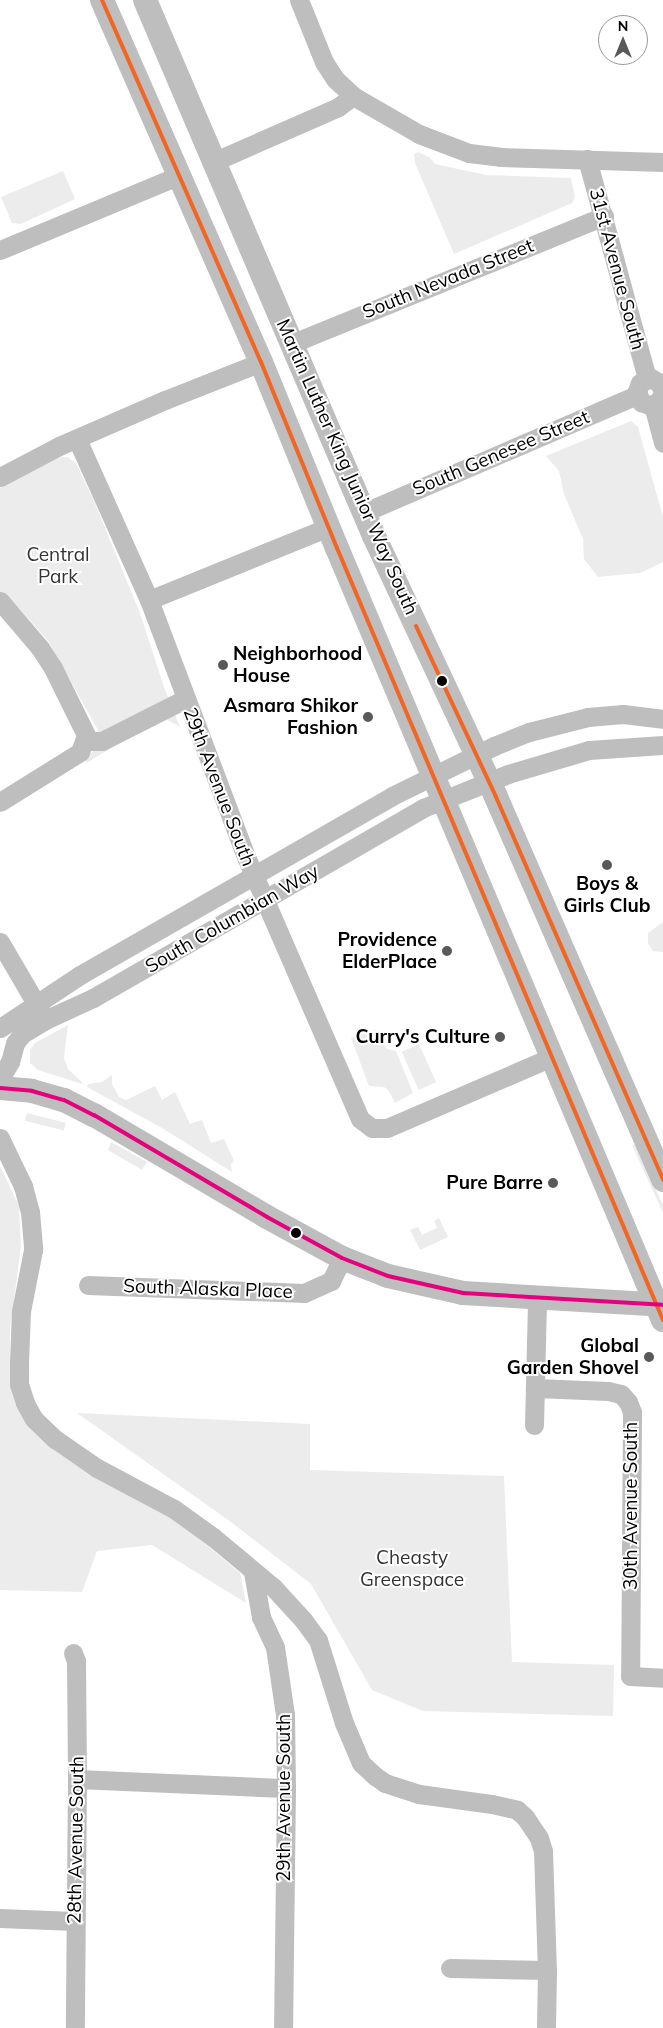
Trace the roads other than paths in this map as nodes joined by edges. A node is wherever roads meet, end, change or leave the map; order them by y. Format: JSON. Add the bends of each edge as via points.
{"nodes":[{"id":1,"x":102,"y":0,"type":"edge"},
{"id":2,"x":145,"y":0,"type":"edge"},
{"id":3,"x":299,"y":0,"type":"edge"},
{"id":4,"x":353,"y":96,"type":"junction"},
{"id":5,"x":587,"y":159,"type":"junction"},
{"id":6,"x":213,"y":162,"type":"junction"},
{"id":7,"x":663,"y":162,"type":"edge"},
{"id":8,"x":180,"y":175,"type":"junction"},
{"id":9,"x":604,"y":216,"type":"junction"},
{"id":10,"x":0,"y":250,"type":"edge"},
{"id":11,"x":293,"y":343,"type":"junction"},
{"id":12,"x":261,"y":362,"type":"junction"},
{"id":13,"x":657,"y":394,"type":"edge"},
{"id":14,"x":77,"y":439,"type":"junction"},
{"id":15,"x":663,"y":443,"type":"edge"},
{"id":16,"x":0,"y":477,"type":"edge"},
{"id":17,"x":365,"y":512,"type":"junction"},
{"id":18,"x":329,"y":527,"type":"junction"},
{"id":19,"x":149,"y":600,"type":"junction"},
{"id":20,"x":0,"y":602,"type":"edge"},
{"id":21,"x":185,"y":699,"type":"junction"},
{"id":22,"x":663,"y":719,"type":"edge"},
{"id":23,"x":85,"y":741,"type":"junction"},
{"id":24,"x":663,"y":745,"type":"edge"},
{"id":25,"x":476,"y":755,"type":"junction"},
{"id":26,"x":434,"y":777,"type":"junction"},
{"id":27,"x":488,"y":782,"type":"junction"},
{"id":28,"x":444,"y":800,"type":"junction"},
{"id":29,"x":0,"y":802,"type":"edge"},
{"id":30,"x":254,"y":876,"type":"junction"},
{"id":31,"x":265,"y":901,"type":"junction"},
{"id":32,"x":0,"y":942,"type":"edge"},
{"id":33,"x":41,"y":1012,"type":"junction"},
{"id":34,"x":0,"y":1028,"type":"edge"},
{"id":35,"x":552,"y":1057,"type":"junction"},
{"id":36,"x":0,"y":1079,"type":"edge"},
{"id":37,"x":0,"y":1088,"type":"edge"},
{"id":38,"x":0,"y":1138,"type":"edge"},
{"id":39,"x":663,"y":1180,"type":"edge"},
{"id":40,"x":342,"y":1258,"type":"junction"},
{"id":41,"x":88,"y":1285,"type":"dead end"},
{"id":42,"x":537,"y":1299,"type":"junction"},
{"id":43,"x":661,"y":1310,"type":"edge"},
{"id":44,"x":536,"y":1388,"type":"junction"},
{"id":45,"x":534,"y":1424,"type":"dead end"},
{"id":46,"x":253,"y":1572,"type":"junction"},
{"id":47,"x":73,"y":1653,"type":"dead end"},
{"id":48,"x":663,"y":1678,"type":"edge"},
{"id":49,"x":78,"y":1779,"type":"junction"},
{"id":50,"x":286,"y":1788,"type":"junction"},
{"id":51,"x":0,"y":1918,"type":"edge"},
{"id":52,"x":74,"y":1921,"type":"junction"},
{"id":53,"x":450,"y":1968,"type":"dead end"},
{"id":54,"x":547,"y":1970,"type":"junction"},
{"id":55,"x":75,"y":2028,"type":"edge"},
{"id":56,"x":283,"y":2028,"type":"edge"},
{"id":57,"x":546,"y":2028,"type":"edge"}],
"edges":[{"from":1,"to":8,"type":"main road","name":"Martin Luther King Junior Way South"},
{"from":2,"to":6,"type":"main road","name":"Martin Luther King Junior Way South"},
{"from":3,"to":4,"type":"street","via":[[324,62],[335,79]]},
{"from":4,"to":5,"type":"street","via":[[419,134],[469,154]]},
{"from":4,"to":6,"type":"street","via":[[338,107]]},
{"from":5,"to":7,"type":"street"},
{"from":5,"to":9,"type":"street","name":"31st Avenue South"},
{"from":6,"to":11,"type":"main road","name":"Martin Luther King Junior Way South"},
{"from":8,"to":10,"type":"street"},
{"from":8,"to":12,"type":"main road","name":"Martin Luther King Junior Way South"},
{"from":9,"to":11,"type":"street","name":"South Nevada Street"},
{"from":9,"to":13,"type":"street","name":"31st Avenue South","via":[[646,379],[640,383]]},
{"from":11,"to":17,"type":"main road","name":"Martin Luther King Junior Way South"},
{"from":12,"to":14,"type":"street"},
{"from":12,"to":18,"type":"main road","name":"Martin Luther King Junior Way South"},
{"from":13,"to":15,"type":"street"},
{"from":13,"to":17,"type":"street","name":"South Genesee Street"},
{"from":14,"to":16,"type":"street"},
{"from":14,"to":19,"type":"street","name":"29th Avenue South"},
{"from":17,"to":25,"type":"main road","name":"Martin Luther King Junior Way South"},
{"from":18,"to":19,"type":"street"},
{"from":18,"to":26,"type":"main road","name":"Martin Luther King Junior Way South"},
{"from":19,"to":21,"type":"street","name":"29th Avenue South"},
{"from":20,"to":23,"type":"street","via":[[40,648],[86,730]]},
{"from":21,"to":23,"type":"street","via":[[102,742]]},
{"from":21,"to":30,"type":"street","name":"29th Avenue South"},
{"from":22,"to":25,"type":"street","name":"South Columbian Way","via":[[623,714],[588,717],[529,732]]},
{"from":23,"to":29,"type":"street","via":[[80,752]]},
{"from":24,"to":27,"type":"street","name":"South Columbian Way","via":[[589,750]]},
{"from":25,"to":26,"type":"street","name":"South Columbian Way"},
{"from":25,"to":27,"type":"main road","name":"Martin Luther King Junior Way South"},
{"from":26,"to":28,"type":"main road","name":"Martin Luther King Junior Way South"},
{"from":26,"to":30,"type":"street","name":"South Columbian Way","via":[[392,796]]},
{"from":27,"to":28,"type":"street","name":"South Columbian Way"},
{"from":27,"to":39,"type":"main road","name":"Martin Luther King Junior Way South"},
{"from":28,"to":31,"type":"street","name":"South Columbian Way","via":[[402,819]]},
{"from":28,"to":35,"type":"main road","name":"Martin Luther King Junior Way South"},
{"from":30,"to":31,"type":"street","name":"29th Avenue South"},
{"from":30,"to":33,"type":"street","name":"South Columbian Way","via":[[80,975]]},
{"from":31,"to":33,"type":"street","name":"South Columbian Way","via":[[93,998]]},
{"from":31,"to":35,"type":"street","name":"29th Avenue South","via":[[355,1109],[360,1119],[372,1128],[380,1130],[394,1126]]},
{"from":32,"to":33,"type":"street"},
{"from":33,"to":34,"type":"street","name":"South Columbian Way","via":[[10,1020]]},
{"from":33,"to":36,"type":"street","name":"South Columbian Way","via":[[15,1043],[10,1062]]},
{"from":35,"to":43,"type":"main road","name":"Martin Luther King Junior Way South"},
{"from":37,"to":40,"type":"main road","via":[[32,1091],[64,1100]]},
{"from":38,"to":46,"type":"street","via":[[28,1198],[30,1212],[33,1250],[21,1311],[19,1364],[25,1403],[34,1418],[55,1439],[97,1468],[174,1510],[213,1537]]},
{"from":40,"to":41,"type":"street","name":"South Alaska Place","via":[[331,1281],[304,1293]]},
{"from":40,"to":42,"type":"main road","via":[[418,1284],[463,1293]]},
{"from":42,"to":43,"type":"main road"},
{"from":42,"to":44,"type":"street"},
{"from":44,"to":45,"type":"street"},
{"from":44,"to":48,"type":"street","name":"30th Avenue South","via":[[621,1394],[632,1412],[630,1676]]},
{"from":46,"to":50,"type":"street","name":"29th Avenue South","via":[[261,1617],[275,1647],[280,1676],[285,1715]]},
{"from":46,"to":54,"type":"street","via":[[273,1587],[318,1640],[344,1724],[361,1764],[385,1782],[419,1794],[517,1810],[533,1827],[543,1851]]},
{"from":47,"to":49,"type":"street","name":"28th Avenue South","via":[[76,1661]]},
{"from":49,"to":50,"type":"street"},
{"from":49,"to":52,"type":"street","name":"28th Avenue South"},
{"from":50,"to":56,"type":"street","name":"29th Avenue South"},
{"from":51,"to":52,"type":"street"},
{"from":52,"to":55,"type":"street","name":"28th Avenue South"},
{"from":53,"to":54,"type":"street"},
{"from":54,"to":57,"type":"street"}]}
